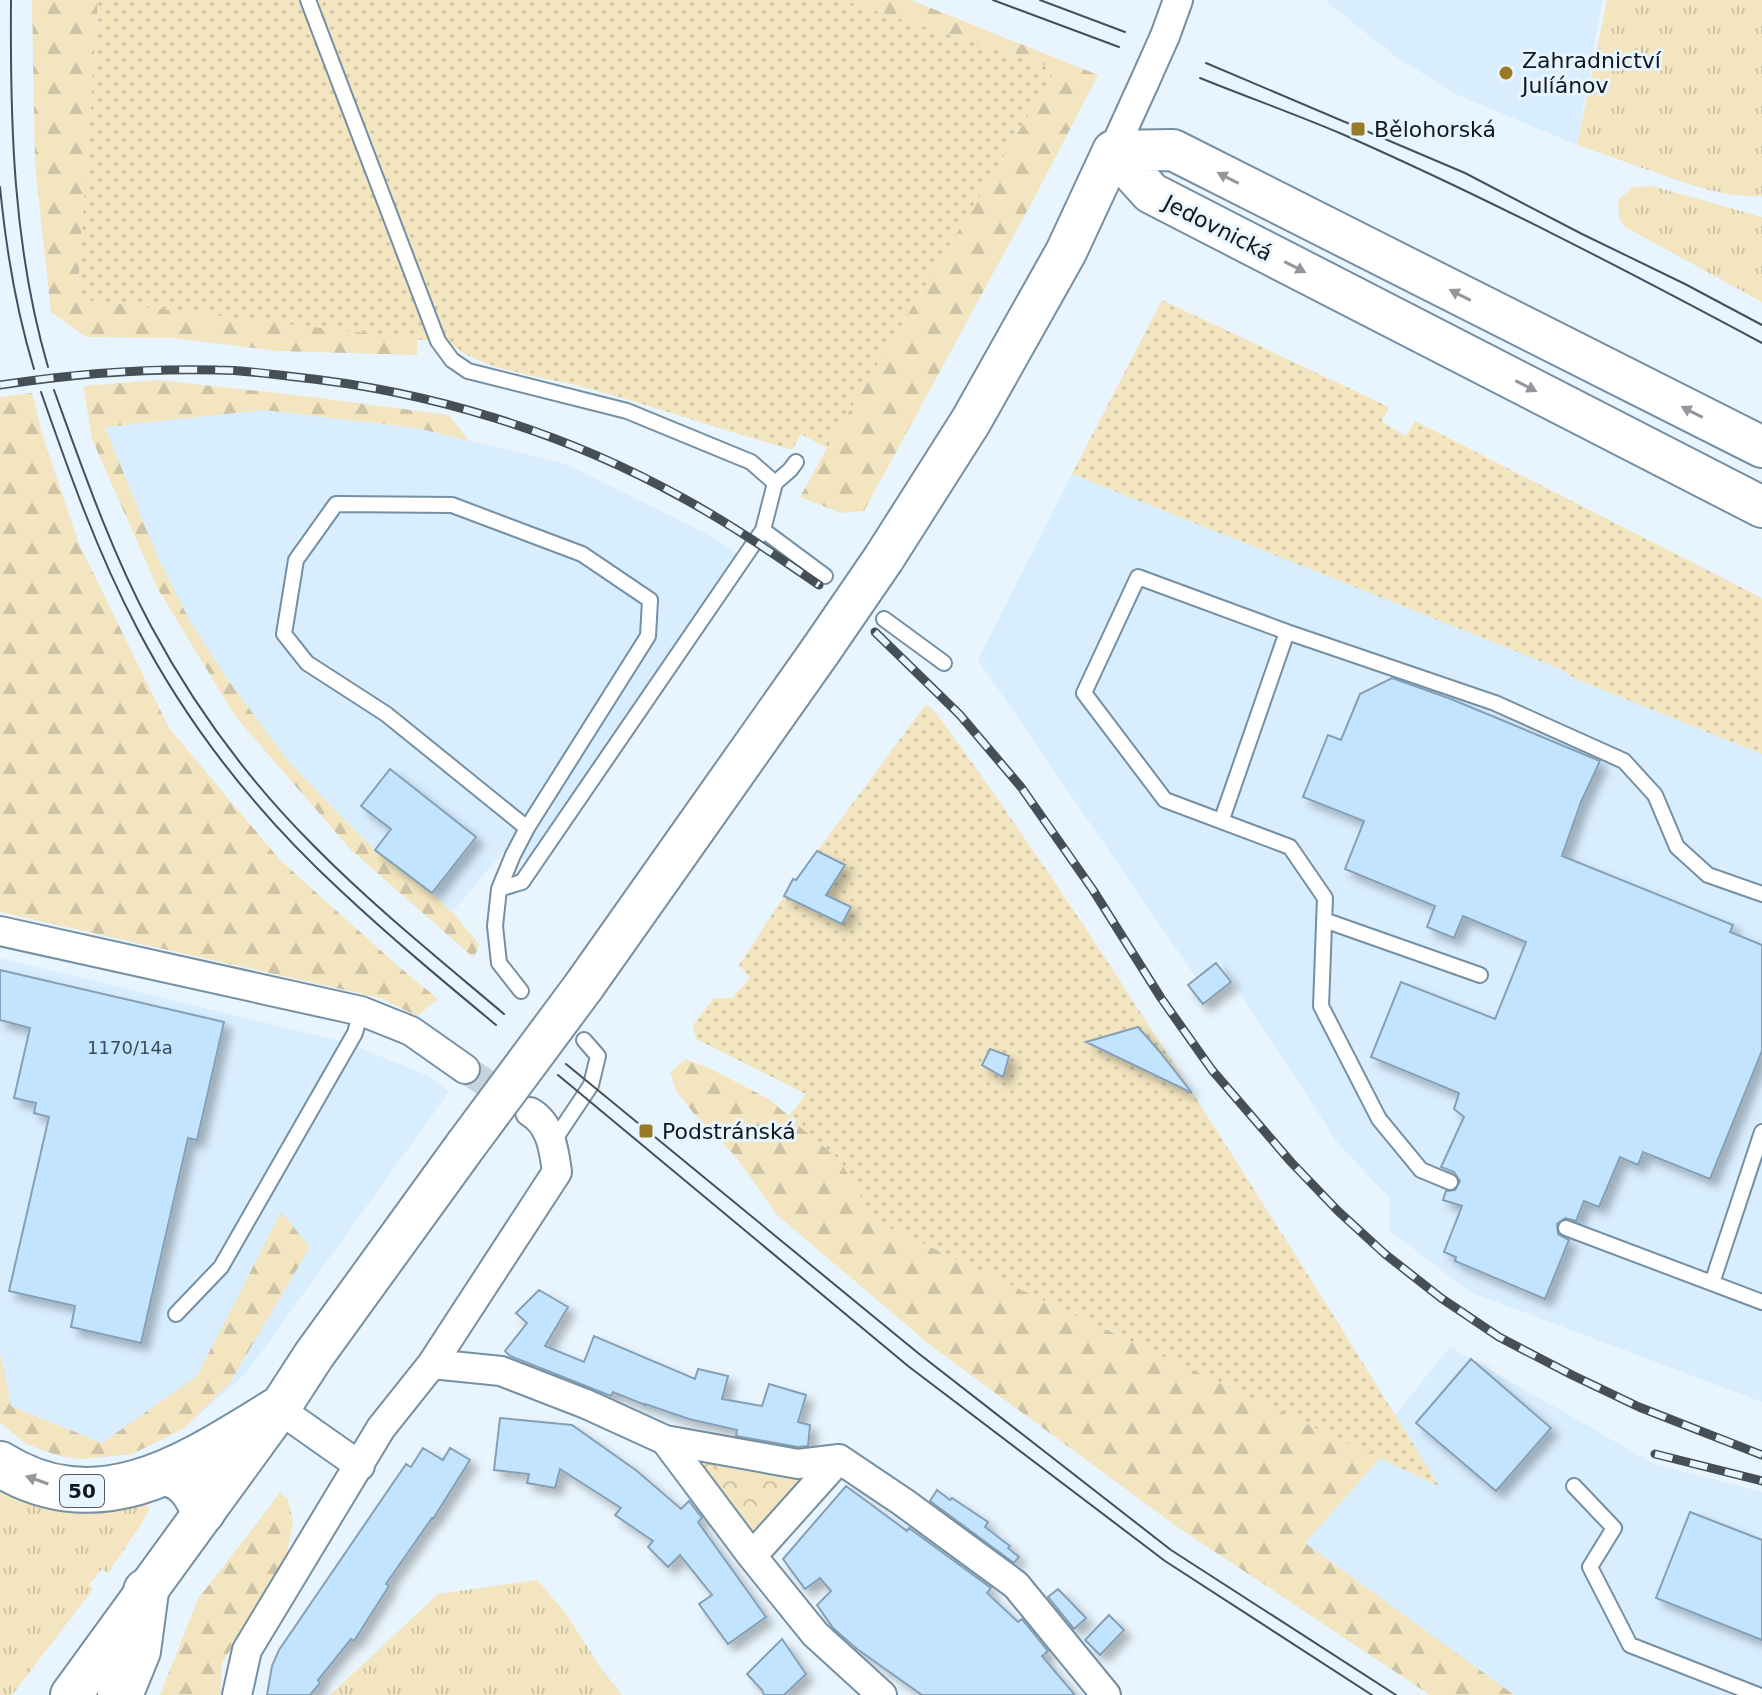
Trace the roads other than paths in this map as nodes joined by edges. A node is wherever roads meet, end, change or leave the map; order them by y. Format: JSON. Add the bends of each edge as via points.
{"nodes":[{"id":1,"x":308,"y":0,"type":"edge"},
{"id":2,"x":1178,"y":0,"type":"edge"},
{"id":3,"x":1113,"y":151,"type":"junction"},
{"id":4,"x":1762,"y":447,"type":"edge"},
{"id":5,"x":796,"y":462,"type":"dead end"},
{"id":6,"x":775,"y":483,"type":"junction"},
{"id":7,"x":1762,"y":507,"type":"edge"},
{"id":8,"x":763,"y":530,"type":"junction"},
{"id":9,"x":825,"y":576,"type":"dead end"},
{"id":10,"x":884,"y":619,"type":"dead end"},
{"id":11,"x":1287,"y":632,"type":"junction"},
{"id":12,"x":944,"y":663,"type":"dead end"},
{"id":13,"x":1222,"y":819,"type":"junction"},
{"id":14,"x":527,"y":828,"type":"junction"},
{"id":15,"x":499,"y":889,"type":"junction"},
{"id":16,"x":1762,"y":894,"type":"edge"},
{"id":17,"x":1324,"y":920,"type":"junction"},
{"id":18,"x":0,"y":931,"type":"edge"},
{"id":19,"x":1480,"y":975,"type":"dead end"},
{"id":20,"x":521,"y":991,"type":"dead end"},
{"id":21,"x":361,"y":1011,"type":"junction"},
{"id":22,"x":584,"y":1040,"type":"dead end"},
{"id":23,"x":465,"y":1069,"type":"tunnel mouth"},
{"id":24,"x":530,"y":1112,"type":"tunnel mouth"},
{"id":25,"x":1762,"y":1132,"type":"edge"},
{"id":26,"x":553,"y":1142,"type":"junction"},
{"id":27,"x":1450,"y":1182,"type":"dead end"},
{"id":28,"x":1566,"y":1228,"type":"dead end"},
{"id":29,"x":1712,"y":1283,"type":"junction"},
{"id":30,"x":1762,"y":1302,"type":"edge"},
{"id":31,"x":176,"y":1314,"type":"dead end"},
{"id":32,"x":432,"y":1364,"type":"junction"},
{"id":33,"x":279,"y":1409,"type":"junction"},
{"id":34,"x":665,"y":1440,"type":"junction"},
{"id":35,"x":839,"y":1459,"type":"junction"},
{"id":36,"x":0,"y":1464,"type":"edge"},
{"id":37,"x":360,"y":1466,"type":"junction"},
{"id":38,"x":167,"y":1473,"type":"junction"},
{"id":39,"x":1574,"y":1486,"type":"dead end"},
{"id":40,"x":203,"y":1511,"type":"junction"},
{"id":41,"x":752,"y":1556,"type":"junction"},
{"id":42,"x":146,"y":1591,"type":"junction"},
{"id":43,"x":71,"y":1695,"type":"edge"},
{"id":44,"x":120,"y":1695,"type":"edge"},
{"id":45,"x":237,"y":1695,"type":"edge"},
{"id":46,"x":882,"y":1695,"type":"edge"},
{"id":47,"x":1106,"y":1695,"type":"edge"},
{"id":48,"x":1758,"y":1695,"type":"edge"}],
"edges":[{"from":1,"to":6,"type":"lane","via":[[438,341],[452,360],[468,371],[627,411],[751,462]]},
{"from":2,"to":3,"type":"street","bridge":true},
{"from":4,"to":3,"type":"main road","one_way":true,"via":[[1173,150]]},
{"from":3,"to":7,"type":"main road","name":"Jedovnická","one_way":true,"via":[[1151,193]]},
{"from":3,"to":33,"type":"main road","bridge":true,"via":[[1059,265],[971,421],[884,558]]},
{"from":5,"to":6,"type":"lane"},
{"from":6,"to":8,"type":"lane"},
{"from":8,"to":9,"type":"lane"},
{"from":8,"to":15,"type":"lane","via":[[522,882]]},
{"from":10,"to":12,"type":"lane"},
{"from":11,"to":13,"type":"lane"},
{"from":11,"to":13,"type":"lane","via":[[1138,577],[1084,693],[1165,800]]},
{"from":11,"to":16,"type":"lane","via":[[1495,703],[1624,761],[1655,795],[1677,847],[1708,875]]},
{"from":13,"to":17,"type":"lane","via":[[1290,847],[1325,898]]},
{"from":14,"to":14,"type":"lane","via":[[386,714],[307,663],[284,634],[296,560],[336,504],[452,505],[582,554],[650,600],[648,636]]},
{"from":14,"to":15,"type":"lane"},
{"from":15,"to":20,"type":"lane","via":[[499,963]]},
{"from":17,"to":19,"type":"lane"},
{"from":17,"to":27,"type":"lane","via":[[1321,1006],[1379,1119],[1421,1170]]},
{"from":18,"to":21,"type":"street"},
{"from":21,"to":23,"type":"street","via":[[411,1031]]},
{"from":21,"to":31,"type":"lane","via":[[355,1033],[221,1267]]},
{"from":22,"to":26,"type":"lane","via":[[598,1056],[591,1085]]},
{"from":24,"to":26,"type":"street"},
{"from":25,"to":29,"type":"lane"},
{"from":26,"to":32,"type":"street","via":[[557,1172]]},
{"from":28,"to":29,"type":"lane"},
{"from":29,"to":30,"type":"lane"},
{"from":32,"to":34,"type":"street","via":[[501,1371]]},
{"from":32,"to":37,"type":"street","via":[[381,1428]]},
{"from":33,"to":37,"type":"street"},
{"from":33,"to":38,"type":"highway","number":"50"},
{"from":33,"to":40,"type":"main road"},
{"from":34,"to":35,"type":"street","via":[[798,1464]]},
{"from":34,"to":41,"type":"street"},
{"from":35,"to":41,"type":"street"},
{"from":35,"to":47,"type":"street","via":[[1016,1585]]},
{"from":38,"to":36,"type":"highway","number":"50","one_way":true,"via":[[128,1486],[78,1490],[41,1482]]},
{"from":37,"to":45,"type":"street","via":[[247,1650]]},
{"from":38,"to":40,"type":"highway","via":[[188,1483]]},
{"from":39,"to":48,"type":"lane","via":[[1614,1528],[1590,1567],[1630,1645]]},
{"from":40,"to":42,"type":"main road"},
{"from":41,"to":46,"type":"street","via":[[815,1634]]},
{"from":42,"to":43,"type":"main road"},
{"from":42,"to":44,"type":"highway","via":[[138,1651]]}]}
